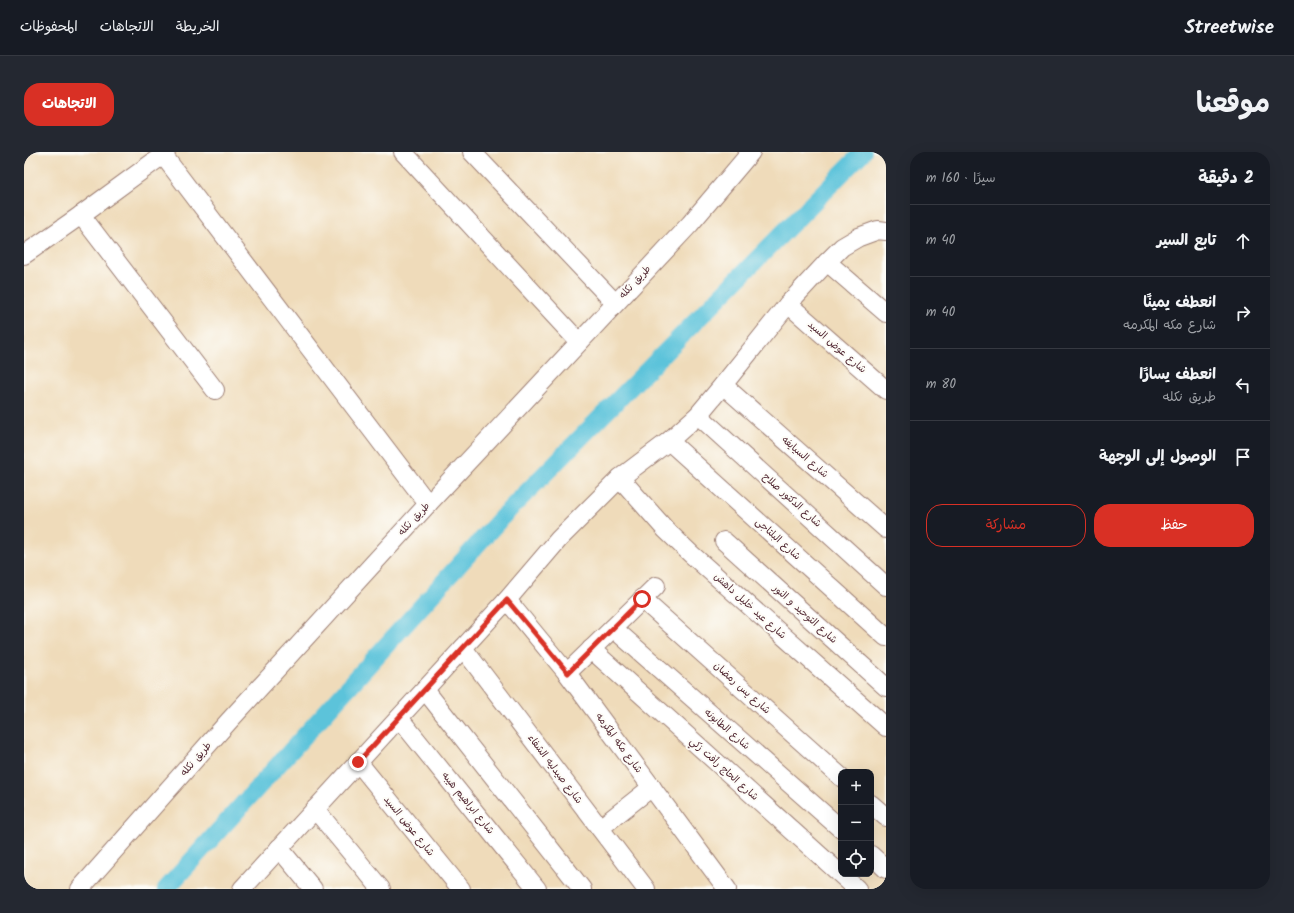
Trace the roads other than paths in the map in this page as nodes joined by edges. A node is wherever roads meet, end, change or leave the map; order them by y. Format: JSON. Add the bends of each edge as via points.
{"nodes":[{"id":1,"x":403,"y":152,"type":"edge"},
{"id":2,"x":472,"y":152,"type":"edge"},
{"id":3,"x":164,"y":154,"type":"edge"},
{"id":4,"x":743,"y":155,"type":"edge"},
{"id":5,"x":81,"y":215,"type":"junction"},
{"id":6,"x":883,"y":233,"type":"edge"},
{"id":7,"x":24,"y":255,"type":"edge"},
{"id":8,"x":827,"y":262,"type":"junction"},
{"id":9,"x":615,"y":303,"type":"junction"},
{"id":10,"x":788,"y":304,"type":"junction"},
{"id":11,"x":886,"y":313,"type":"edge"},
{"id":12,"x":579,"y":342,"type":"junction"},
{"id":13,"x":723,"y":386,"type":"junction"},
{"id":14,"x":215,"y":390,"type":"dead end"},
{"id":15,"x":886,"y":390,"type":"edge"},
{"id":16,"x":698,"y":415,"type":"junction"},
{"id":17,"x":669,"y":441,"type":"junction"},
{"id":18,"x":620,"y":478,"type":"junction"},
{"id":19,"x":428,"y":504,"type":"junction"},
{"id":20,"x":886,"y":529,"type":"edge"},
{"id":21,"x":724,"y":541,"type":"dead end"},
{"id":22,"x":656,"y":586,"type":"dead end"},
{"id":23,"x":886,"y":586,"type":"edge"},
{"id":24,"x":642,"y":599,"type":"junction"},
{"id":25,"x":507,"y":600,"type":"junction"},
{"id":26,"x":613,"y":628,"type":"junction"},
{"id":27,"x":886,"y":637,"type":"edge"},
{"id":28,"x":463,"y":648,"type":"junction"},
{"id":29,"x":592,"y":650,"type":"junction"},
{"id":30,"x":568,"y":673,"type":"junction"},
{"id":31,"x":886,"y":687,"type":"edge"},
{"id":32,"x":425,"y":690,"type":"junction"},
{"id":33,"x":399,"y":718,"type":"junction"},
{"id":34,"x":886,"y":727,"type":"edge"},
{"id":35,"x":358,"y":762,"type":"junction"},
{"id":36,"x":838,"y":774,"type":"edge"},
{"id":37,"x":652,"y":787,"type":"junction"},
{"id":38,"x":872,"y":805,"type":"edge"},
{"id":39,"x":315,"y":809,"type":"junction"},
{"id":40,"x":886,"y":817,"type":"edge"},
{"id":41,"x":838,"y":826,"type":"edge"},
{"id":42,"x":600,"y":828,"type":"junction"},
{"id":43,"x":280,"y":848,"type":"junction"},
{"id":44,"x":874,"y":859,"type":"edge"},
{"id":45,"x":886,"y":869,"type":"edge"},
{"id":46,"x":80,"y":889,"type":"edge"},
{"id":47,"x":242,"y":889,"type":"edge"},
{"id":48,"x":313,"y":889,"type":"edge"},
{"id":49,"x":381,"y":889,"type":"edge"},
{"id":50,"x":461,"y":889,"type":"edge"},
{"id":51,"x":537,"y":889,"type":"edge"},
{"id":52,"x":582,"y":889,"type":"edge"},
{"id":53,"x":646,"y":889,"type":"edge"},
{"id":54,"x":727,"y":889,"type":"edge"},
{"id":55,"x":857,"y":889,"type":"edge"}],
"edges":[{"from":1,"to":12,"type":"street"},
{"from":2,"to":9,"type":"street"},
{"from":3,"to":5,"type":"street"},
{"from":3,"to":19,"type":"street"},
{"from":4,"to":9,"type":"street","name":"طريق نكله","via":[[690,224]]},
{"from":5,"to":7,"type":"street"},
{"from":5,"to":14,"type":"street"},
{"from":6,"to":8,"type":"street","via":[[859,237],[842,247]]},
{"from":8,"to":10,"type":"street"},
{"from":8,"to":11,"type":"street"},
{"from":9,"to":12,"type":"street","name":"طريق نكله"},
{"from":10,"to":13,"type":"street"},
{"from":10,"to":15,"type":"street","name":"شارع عوض السيد"},
{"from":12,"to":19,"type":"street","name":"طريق نكله"},
{"from":13,"to":16,"type":"street"},
{"from":13,"to":20,"type":"street","name":"شارع السيايفه"},
{"from":16,"to":17,"type":"street"},
{"from":16,"to":23,"type":"street","name":"شارع الدكتور صلاح"},
{"from":17,"to":18,"type":"street"},
{"from":17,"to":27,"type":"street","name":"شارع البلتاجى"},
{"from":18,"to":25,"type":"street","via":[[559,540]]},
{"from":18,"to":34,"type":"street","name":"شارع عيد خليل داهش","via":[[691,554]]},
{"from":19,"to":46,"type":"street","name":"طريق نكله","via":[[229,721]]},
{"from":21,"to":31,"type":"street","name":"شارع التوحيد و النور"},
{"from":22,"to":24,"type":"street"},
{"from":24,"to":26,"type":"street"},
{"from":24,"to":36,"type":"street","name":"شارع يس رمضان"},
{"from":25,"to":28,"type":"street"},
{"from":25,"to":30,"type":"street","name":"شارع مكه المكرمه"},
{"from":26,"to":29,"type":"street"},
{"from":26,"to":41,"type":"street","name":"شارع الطابونه"},
{"from":28,"to":32,"type":"street"},
{"from":28,"to":42,"type":"street","name":"شارع صيدليه الشفاء"},
{"from":29,"to":30,"type":"street"},
{"from":29,"to":55,"type":"street","name":"شارع الحاج رأفت زكي"},
{"from":30,"to":37,"type":"street","name":"شارع مكه المكرمه"},
{"from":32,"to":33,"type":"street"},
{"from":32,"to":52,"type":"street"},
{"from":33,"to":35,"type":"street"},
{"from":33,"to":51,"type":"street","name":"شارع ابراهيم هيبه"},
{"from":35,"to":39,"type":"street"},
{"from":35,"to":50,"type":"street","name":"شارع عوض السيد"},
{"from":37,"to":42,"type":"street"},
{"from":37,"to":54,"type":"street","name":"شارع مكه المكرمه"},
{"from":38,"to":40,"type":"street"},
{"from":39,"to":43,"type":"street"},
{"from":39,"to":49,"type":"street"},
{"from":42,"to":53,"type":"street","name":"شارع صيدليه الشفاء"},
{"from":43,"to":47,"type":"street"},
{"from":43,"to":48,"type":"street"},
{"from":44,"to":45,"type":"street"}]}
